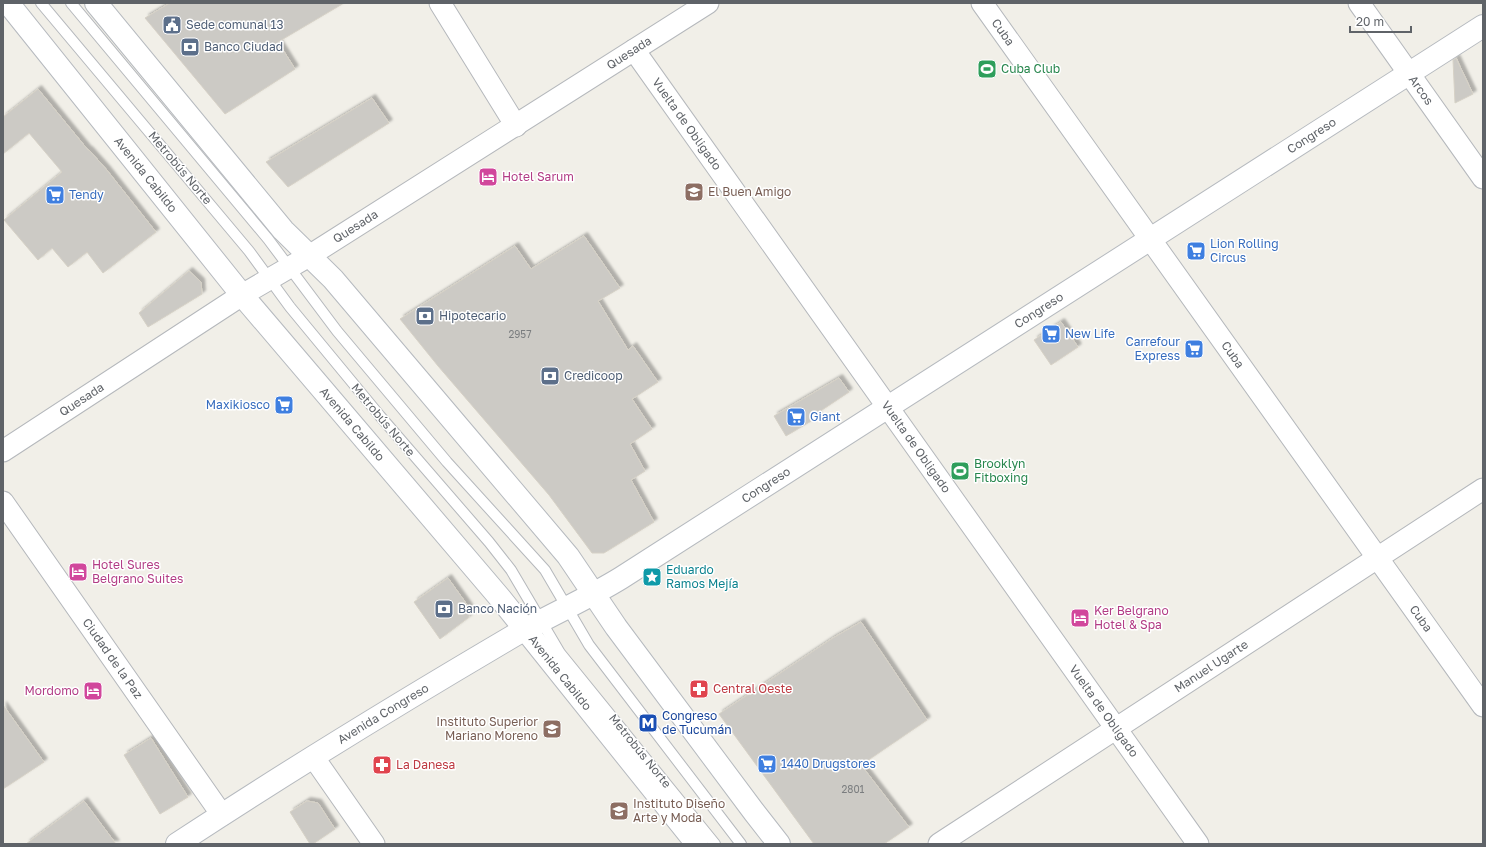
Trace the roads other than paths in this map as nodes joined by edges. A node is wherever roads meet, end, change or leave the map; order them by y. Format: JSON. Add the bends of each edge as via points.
{"nodes":[{"id":1,"x":8,"y":3,"type":"edge"},
{"id":2,"x":41,"y":3,"type":"edge"},
{"id":3,"x":71,"y":3,"type":"edge"},
{"id":4,"x":96,"y":3,"type":"edge"},
{"id":5,"x":440,"y":3,"type":"edge"},
{"id":6,"x":708,"y":3,"type":"edge"},
{"id":7,"x":982,"y":3,"type":"edge"},
{"id":8,"x":1359,"y":3,"type":"edge"},
{"id":9,"x":1483,"y":26,"type":"edge"},
{"id":10,"x":634,"y":50,"type":"junction"},
{"id":11,"x":1409,"y":74,"type":"junction"},
{"id":12,"x":516,"y":126,"type":"junction"},
{"id":13,"x":1483,"y":178,"type":"edge"},
{"id":14,"x":1149,"y":240,"type":"junction"},
{"id":15,"x":309,"y":256,"type":"junction"},
{"id":16,"x":290,"y":267,"type":"junction"},
{"id":17,"x":271,"y":278,"type":"junction"},
{"id":18,"x":242,"y":295,"type":"junction"},
{"id":19,"x":886,"y":407,"type":"junction"},
{"id":20,"x":3,"y":451,"type":"edge"},
{"id":21,"x":1483,"y":489,"type":"edge"},
{"id":22,"x":3,"y":502,"type":"edge"},
{"id":23,"x":1378,"y":559,"type":"junction"},
{"id":24,"x":594,"y":594,"type":"junction"},
{"id":25,"x":568,"y":607,"type":"junction"},
{"id":26,"x":533,"y":625,"type":"junction"},
{"id":27,"x":1483,"y":706,"type":"edge"},
{"id":28,"x":1116,"y":729,"type":"junction"},
{"id":29,"x":314,"y":758,"type":"junction"},
{"id":30,"x":222,"y":815,"type":"junction"},
{"id":31,"x":177,"y":844,"type":"edge"},
{"id":32,"x":374,"y":844,"type":"edge"},
{"id":33,"x":697,"y":844,"type":"edge"},
{"id":34,"x":715,"y":844,"type":"edge"},
{"id":35,"x":741,"y":844,"type":"edge"},
{"id":36,"x":779,"y":844,"type":"edge"},
{"id":37,"x":939,"y":844,"type":"edge"},
{"id":38,"x":1198,"y":844,"type":"edge"}],
"edges":[{"from":1,"to":18,"type":"main road","name":"Avenida Cabildo"},
{"from":2,"to":17,"type":"lane","name":"Metrobús Norte"},
{"from":3,"to":16,"type":"lane","name":"Metrobús Norte"},
{"from":4,"to":15,"type":"main road","via":[[283,230]]},
{"from":5,"to":12,"type":"street"},
{"from":6,"to":10,"type":"street","name":"Quesada"},
{"from":7,"to":14,"type":"street","name":"Cuba"},
{"from":8,"to":11,"type":"street","name":"Arcos"},
{"from":9,"to":11,"type":"main road","name":"Congreso"},
{"from":10,"to":12,"type":"street","name":"Quesada"},
{"from":10,"to":19,"type":"street","name":"Vuelta de Obligado"},
{"from":11,"to":13,"type":"street","name":"Arcos"},
{"from":11,"to":14,"type":"main road","name":"Congreso"},
{"from":12,"to":15,"type":"street","name":"Quesada"},
{"from":14,"to":19,"type":"main road","name":"Congreso"},
{"from":14,"to":23,"type":"street","name":"Cuba"},
{"from":15,"to":16,"type":"street","name":"Quesada"},
{"from":15,"to":24,"type":"main road","via":[[333,279],[568,556]]},
{"from":16,"to":17,"type":"street","name":"Quesada"},
{"from":16,"to":25,"type":"lane","name":"Metrobús Norte","via":[[337,331],[442,456],[545,570]]},
{"from":17,"to":18,"type":"street","name":"Quesada"},
{"from":17,"to":26,"type":"lane","name":"Metrobús Norte","via":[[290,307],[511,570]]},
{"from":18,"to":20,"type":"street","name":"Quesada"},
{"from":18,"to":26,"type":"main road","name":"Avenida Cabildo"},
{"from":19,"to":24,"type":"main road","name":"Congreso"},
{"from":19,"to":28,"type":"street","name":"Vuelta de Obligado"},
{"from":21,"to":23,"type":"street","name":"Manuel Ugarte"},
{"from":22,"to":30,"type":"street","name":"Ciudad de la Paz"},
{"from":23,"to":27,"type":"street","name":"Cuba"},
{"from":23,"to":28,"type":"street","name":"Manuel Ugarte"},
{"from":24,"to":25,"type":"main road","name":"Avenida Congreso"},
{"from":24,"to":36,"type":"main road"},
{"from":25,"to":26,"type":"main road","name":"Avenida Congreso"},
{"from":25,"to":35,"type":"lane","name":"Metrobús Norte","via":[[594,651]]},
{"from":26,"to":29,"type":"main road","name":"Avenida Congreso","via":[[446,675]]},
{"from":26,"to":33,"type":"main road","name":"Avenida Cabildo"},
{"from":26,"to":34,"type":"lane","name":"Metrobús Norte","via":[[560,653]]},
{"from":28,"to":37,"type":"street","name":"Manuel Ugarte"},
{"from":28,"to":38,"type":"street","name":"Vuelta de Obligado"},
{"from":29,"to":30,"type":"main road","name":"Avenida Congreso"},
{"from":29,"to":32,"type":"street"},
{"from":30,"to":31,"type":"main road","name":"Avenida Congreso"}]}
